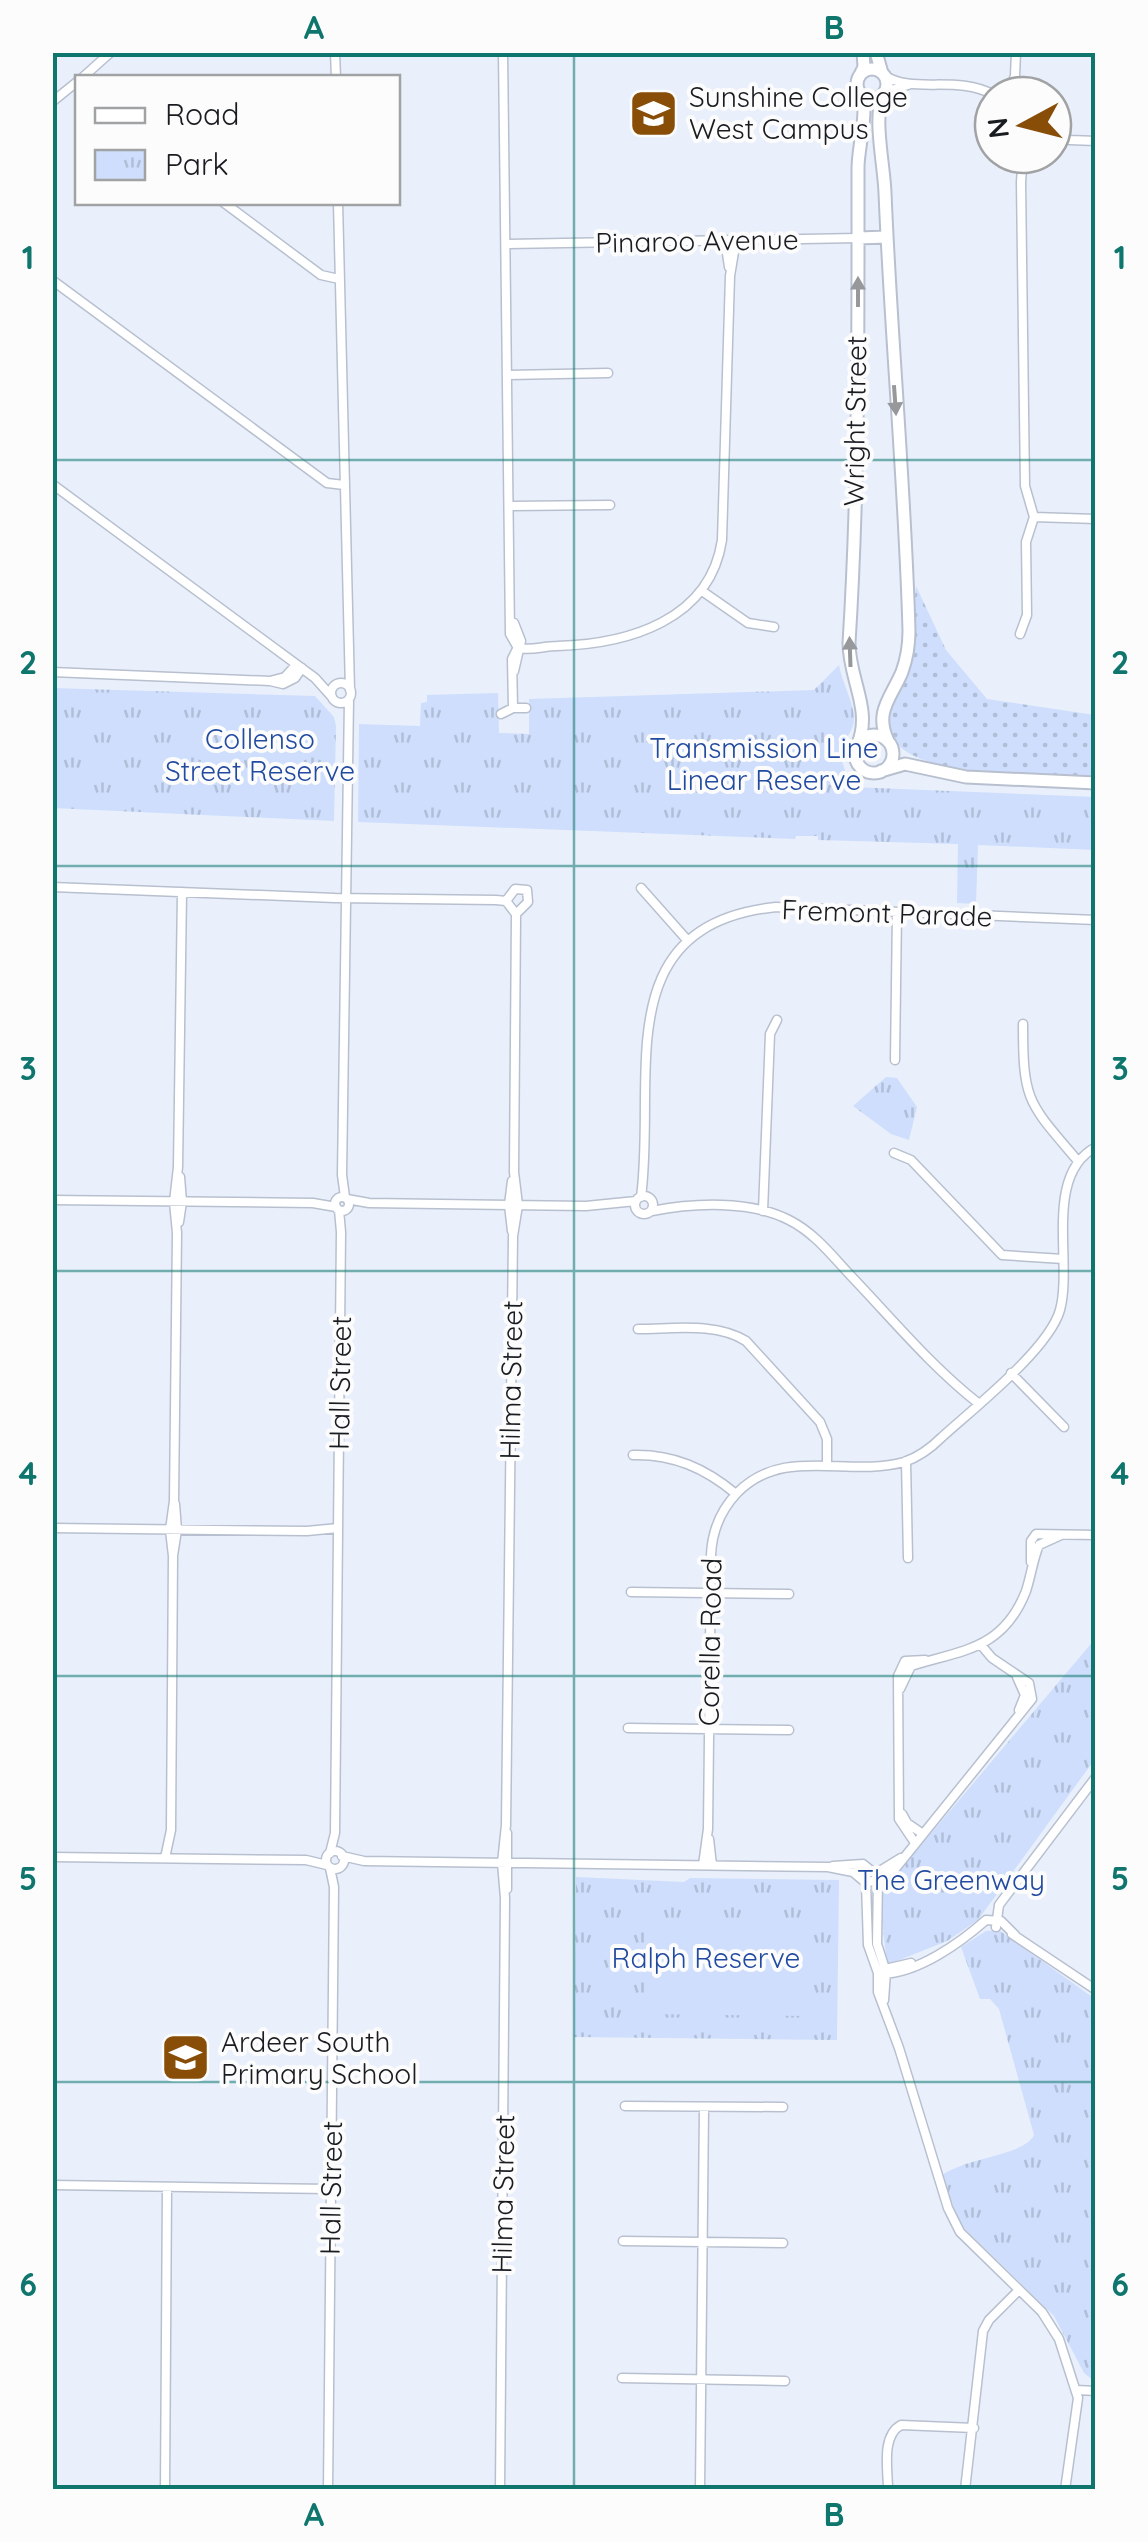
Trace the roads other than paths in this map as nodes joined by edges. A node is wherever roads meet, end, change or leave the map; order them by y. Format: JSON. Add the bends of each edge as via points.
{"nodes":[{"id":1,"x":111,"y":52,"type":"edge"},
{"id":2,"x":503,"y":52,"type":"edge"},
{"id":3,"x":863,"y":52,"type":"edge"},
{"id":4,"x":876,"y":52,"type":"edge"},
{"id":5,"x":883,"y":74,"type":"junction"},
{"id":6,"x":87,"y":75,"type":"edge"},
{"id":7,"x":860,"y":77,"type":"junction"},
{"id":8,"x":913,"y":84,"type":"junction"},
{"id":9,"x":75,"y":86,"type":"edge"},
{"id":10,"x":973,"y":87,"type":"edge"},
{"id":11,"x":884,"y":93,"type":"junction"},
{"id":12,"x":861,"y":94,"type":"junction"},
{"id":13,"x":52,"y":102,"type":"edge"},
{"id":14,"x":1022,"y":175,"type":"edge"},
{"id":15,"x":227,"y":205,"type":"edge"},
{"id":16,"x":338,"y":205,"type":"edge"},
{"id":17,"x":887,"y":237,"type":"junction"},
{"id":18,"x":858,"y":238,"type":"junction"},
{"id":19,"x":730,"y":240,"type":"junction"},
{"id":20,"x":506,"y":244,"type":"junction"},
{"id":21,"x":339,"y":279,"type":"junction"},
{"id":22,"x":52,"y":280,"type":"edge"},
{"id":23,"x":608,"y":373,"type":"dead end"},
{"id":24,"x":508,"y":375,"type":"junction"},
{"id":25,"x":52,"y":484,"type":"edge"},
{"id":26,"x":344,"y":486,"type":"junction"},
{"id":27,"x":610,"y":504,"type":"dead end"},
{"id":28,"x":511,"y":506,"type":"junction"},
{"id":29,"x":1034,"y":517,"type":"junction"},
{"id":30,"x":1096,"y":519,"type":"edge"},
{"id":31,"x":702,"y":592,"type":"junction"},
{"id":32,"x":774,"y":627,"type":"dead end"},
{"id":33,"x":1020,"y":634,"type":"dead end"},
{"id":34,"x":519,"y":646,"type":"junction"},
{"id":35,"x":348,"y":661,"type":"junction"},
{"id":36,"x":299,"y":666,"type":"junction"},
{"id":37,"x":52,"y":672,"type":"edge"},
{"id":38,"x":317,"y":680,"type":"junction"},
{"id":39,"x":338,"y":684,"type":"junction"},
{"id":40,"x":349,"y":695,"type":"junction"},
{"id":41,"x":335,"y":700,"type":"junction"},
{"id":42,"x":514,"y":708,"type":"junction"},
{"id":43,"x":526,"y":708,"type":"dead end"},
{"id":44,"x":501,"y":714,"type":"dead end"},
{"id":45,"x":347,"y":728,"type":"junction"},
{"id":46,"x":888,"y":742,"type":"junction"},
{"id":47,"x":857,"y":746,"type":"junction"},
{"id":48,"x":927,"y":768,"type":"junction"},
{"id":49,"x":881,"y":772,"type":"junction"},
{"id":50,"x":1096,"y":783,"type":"edge"},
{"id":51,"x":52,"y":887,"type":"edge"},
{"id":52,"x":641,"y":888,"type":"dead end"},
{"id":53,"x":182,"y":892,"type":"junction"},
{"id":54,"x":344,"y":898,"type":"junction"},
{"id":55,"x":897,"y":912,"type":"junction"},
{"id":56,"x":1096,"y":920,"type":"edge"},
{"id":57,"x":688,"y":941,"type":"junction"},
{"id":58,"x":777,"y":1020,"type":"dead end"},
{"id":59,"x":1023,"y":1024,"type":"dead end"},
{"id":60,"x":894,"y":1060,"type":"dead end"},
{"id":61,"x":1096,"y":1147,"type":"edge"},
{"id":62,"x":894,"y":1153,"type":"dead end"},
{"id":63,"x":1078,"y":1160,"type":"junction"},
{"id":64,"x":52,"y":1200,"type":"edge"},
{"id":65,"x":642,"y":1201,"type":"junction"},
{"id":66,"x":178,"y":1202,"type":"junction"},
{"id":67,"x":342,"y":1204,"type":"junction"},
{"id":68,"x":514,"y":1205,"type":"junction"},
{"id":69,"x":678,"y":1206,"type":"junction"},
{"id":70,"x":652,"y":1211,"type":"junction"},
{"id":71,"x":763,"y":1211,"type":"junction"},
{"id":72,"x":1063,"y":1259,"type":"junction"},
{"id":73,"x":638,"y":1329,"type":"dead end"},
{"id":74,"x":1011,"y":1373,"type":"junction"},
{"id":75,"x":975,"y":1407,"type":"junction"},
{"id":76,"x":1064,"y":1427,"type":"dead end"},
{"id":77,"x":633,"y":1456,"type":"dead end"},
{"id":78,"x":906,"y":1461,"type":"junction"},
{"id":79,"x":827,"y":1464,"type":"junction"},
{"id":80,"x":736,"y":1494,"type":"junction"},
{"id":81,"x":52,"y":1528,"type":"edge"},
{"id":82,"x":174,"y":1530,"type":"junction"},
{"id":83,"x":338,"y":1532,"type":"junction"},
{"id":84,"x":1096,"y":1535,"type":"edge"},
{"id":85,"x":908,"y":1558,"type":"dead end"},
{"id":86,"x":631,"y":1592,"type":"dead end"},
{"id":87,"x":710,"y":1592,"type":"junction"},
{"id":88,"x":789,"y":1594,"type":"dead end"},
{"id":89,"x":990,"y":1638,"type":"junction"},
{"id":90,"x":981,"y":1644,"type":"junction"},
{"id":91,"x":1001,"y":1663,"type":"junction"},
{"id":92,"x":628,"y":1728,"type":"dead end"},
{"id":93,"x":708,"y":1729,"type":"junction"},
{"id":94,"x":788,"y":1730,"type":"dead end"},
{"id":95,"x":1096,"y":1777,"type":"edge"},
{"id":96,"x":899,"y":1805,"type":"junction"},
{"id":97,"x":171,"y":1830,"type":"junction"},
{"id":98,"x":923,"y":1834,"type":"junction"},
{"id":99,"x":915,"y":1843,"type":"junction"},
{"id":100,"x":52,"y":1857,"type":"edge"},
{"id":101,"x":165,"y":1858,"type":"junction"},
{"id":102,"x":176,"y":1858,"type":"junction"},
{"id":103,"x":335,"y":1860,"type":"junction"},
{"id":104,"x":506,"y":1863,"type":"junction"},
{"id":105,"x":708,"y":1865,"type":"junction"},
{"id":106,"x":828,"y":1867,"type":"junction"},
{"id":107,"x":877,"y":1876,"type":"junction"},
{"id":108,"x":866,"y":1883,"type":"junction"},
{"id":109,"x":997,"y":1922,"type":"junction"},
{"id":110,"x":883,"y":1972,"type":"junction"},
{"id":111,"x":1096,"y":1990,"type":"edge"},
{"id":112,"x":625,"y":2106,"type":"dead end"},
{"id":113,"x":704,"y":2107,"type":"junction"},
{"id":114,"x":782,"y":2107,"type":"dead end"},
{"id":115,"x":52,"y":2186,"type":"edge"},
{"id":116,"x":167,"y":2187,"type":"junction"},
{"id":117,"x":331,"y":2188,"type":"junction"},
{"id":118,"x":623,"y":2242,"type":"dead end"},
{"id":119,"x":702,"y":2243,"type":"junction"},
{"id":120,"x":784,"y":2243,"type":"dead end"},
{"id":121,"x":1018,"y":2290,"type":"junction"},
{"id":122,"x":622,"y":2378,"type":"dead end"},
{"id":123,"x":701,"y":2379,"type":"junction"},
{"id":124,"x":785,"y":2381,"type":"dead end"},
{"id":125,"x":1078,"y":2390,"type":"junction"},
{"id":126,"x":1096,"y":2392,"type":"edge"},
{"id":127,"x":974,"y":2428,"type":"junction"},
{"id":128,"x":165,"y":2490,"type":"edge"},
{"id":129,"x":328,"y":2490,"type":"edge"},
{"id":130,"x":500,"y":2490,"type":"edge"},
{"id":131,"x":700,"y":2490,"type":"edge"},
{"id":132,"x":888,"y":2490,"type":"edge"},
{"id":133,"x":966,"y":2490,"type":"edge"},
{"id":134,"x":1065,"y":2490,"type":"edge"}],
"edges":[{"from":1,"to":6,"type":"street"},
{"from":2,"to":20,"type":"street"},
{"from":3,"to":7,"type":"street"},
{"from":4,"to":5,"type":"street"},
{"from":5,"to":7,"type":"street","via":[[870,70]]},
{"from":5,"to":8,"type":"street"},
{"from":5,"to":11,"type":"street"},
{"from":7,"to":12,"type":"street"},
{"from":8,"to":10,"type":"street"},
{"from":8,"to":11,"type":"street"},
{"from":9,"to":13,"type":"street"},
{"from":11,"to":12,"type":"street","via":[[870,99]]},
{"from":11,"to":17,"type":"street","name":"Wright Street","via":[[878,118]]},
{"from":12,"to":18,"type":"street","name":"Wright Street"},
{"from":14,"to":29,"type":"street","via":[[1026,486]]},
{"from":15,"to":21,"type":"street","via":[[321,276]]},
{"from":16,"to":21,"type":"street","name":"Hall Street"},
{"from":17,"to":18,"type":"street","name":"Pinaroo Avenue"},
{"from":17,"to":46,"type":"street","name":"Wright Street","one_way":true,"via":[[909,631],[906,662],[882,712]]},
{"from":18,"to":19,"type":"street","name":"Pinaroo Avenue"},
{"from":47,"to":18,"type":"street","name":"Wright Street","one_way":true,"via":[[864,715],[849,643]]},
{"from":19,"to":20,"type":"street","name":"Pinaroo Avenue"},
{"from":19,"to":31,"type":"street","via":[[722,540]]},
{"from":20,"to":24,"type":"street"},
{"from":21,"to":26,"type":"street","name":"Hall Street"},
{"from":22,"to":26,"type":"street","via":[[327,483]]},
{"from":23,"to":24,"type":"street"},
{"from":24,"to":28,"type":"street"},
{"from":25,"to":36,"type":"street"},
{"from":26,"to":35,"type":"street","name":"Hall Street"},
{"from":27,"to":28,"type":"street"},
{"from":28,"to":34,"type":"street","via":[[512,614]]},
{"from":29,"to":30,"type":"street"},
{"from":29,"to":33,"type":"street"},
{"from":31,"to":32,"type":"street","via":[[748,623]]},
{"from":31,"to":34,"type":"street","via":[[650,629],[582,644]]},
{"from":34,"to":42,"type":"street"},
{"from":35,"to":39,"type":"street","name":"Hall Street"},
{"from":35,"to":40,"type":"street","name":"Hall Street"},
{"from":36,"to":37,"type":"street","via":[[287,684]]},
{"from":36,"to":38,"type":"street"},
{"from":38,"to":39,"type":"street"},
{"from":38,"to":41,"type":"street"},
{"from":39,"to":40,"type":"street"},
{"from":39,"to":41,"type":"street","name":"Hall Street"},
{"from":40,"to":41,"type":"street"},
{"from":40,"to":45,"type":"street","name":"Hall Street"},
{"from":41,"to":45,"type":"street","name":"Hall Street"},
{"from":42,"to":43,"type":"street"},
{"from":42,"to":44,"type":"street"},
{"from":45,"to":54,"type":"street","name":"Hall Street"},
{"from":46,"to":47,"type":"street","via":[[871,736]]},
{"from":46,"to":48,"type":"street"},
{"from":46,"to":49,"type":"street","via":[[892,759]]},
{"from":47,"to":49,"type":"street","via":[[862,768]]},
{"from":48,"to":49,"type":"street","via":[[904,764]]},
{"from":48,"to":50,"type":"street","via":[[966,777]]},
{"from":51,"to":53,"type":"street"},
{"from":52,"to":57,"type":"street"},
{"from":53,"to":54,"type":"street"},
{"from":53,"to":66,"type":"street"},
{"from":54,"to":67,"type":"street","name":"Hall Street"},
{"from":54,"to":68,"type":"street","name":"Hilma Street","via":[[512,907]]},
{"from":55,"to":56,"type":"street","name":"Fremont Parade"},
{"from":55,"to":57,"type":"street","name":"Fremont Parade","via":[[754,910],[724,918]]},
{"from":55,"to":60,"type":"street"},
{"from":57,"to":65,"type":"street","name":"Fremont Parade","via":[[667,966],[648,1014]]},
{"from":58,"to":71,"type":"street","via":[[770,1034]]},
{"from":59,"to":63,"type":"street","via":[[1028,1098]]},
{"from":61,"to":63,"type":"street"},
{"from":62,"to":72,"type":"street","via":[[911,1160],[1002,1254]]},
{"from":63,"to":72,"type":"street","via":[[1066,1186]]},
{"from":64,"to":66,"type":"street"},
{"from":65,"to":68,"type":"street"},
{"from":65,"to":69,"type":"street"},
{"from":65,"to":70,"type":"street","name":"Fremont Parade"},
{"from":65,"to":70,"type":"street","via":[[642,1215]]},
{"from":66,"to":67,"type":"street"},
{"from":66,"to":82,"type":"street"},
{"from":67,"to":68,"type":"street"},
{"from":67,"to":83,"type":"street","name":"Hall Street"},
{"from":68,"to":104,"type":"street","name":"Hilma Street"},
{"from":69,"to":70,"type":"street"},
{"from":69,"to":71,"type":"street"},
{"from":71,"to":75,"type":"street","via":[[816,1239]]},
{"from":72,"to":74,"type":"street","via":[[1055,1323]]},
{"from":73,"to":79,"type":"street","via":[[715,1329],[746,1341],[820,1422]]},
{"from":74,"to":75,"type":"street"},
{"from":74,"to":76,"type":"street"},
{"from":75,"to":78,"type":"street"},
{"from":77,"to":80,"type":"street","via":[[688,1463]]},
{"from":78,"to":79,"type":"street"},
{"from":78,"to":85,"type":"street"},
{"from":79,"to":80,"type":"street","via":[[772,1470]]},
{"from":80,"to":87,"type":"street","name":"Corella Road","via":[[713,1538]]},
{"from":81,"to":82,"type":"street"},
{"from":82,"to":83,"type":"street"},
{"from":82,"to":97,"type":"street"},
{"from":83,"to":103,"type":"street","name":"Hall Street"},
{"from":84,"to":89,"type":"street","via":[[1061,1535],[1040,1544],[1016,1610]]},
{"from":86,"to":87,"type":"street"},
{"from":87,"to":88,"type":"street"},
{"from":87,"to":93,"type":"street","name":"Corella Road"},
{"from":89,"to":90,"type":"street"},
{"from":89,"to":91,"type":"street"},
{"from":90,"to":91,"type":"street"},
{"from":90,"to":96,"type":"street","via":[[955,1656],[900,1665]]},
{"from":91,"to":98,"type":"street","via":[[1024,1690],[1017,1714]]},
{"from":92,"to":93,"type":"street"},
{"from":93,"to":94,"type":"street"},
{"from":93,"to":105,"type":"street","name":"Corella Road"},
{"from":95,"to":109,"type":"street","via":[[1010,1893]]},
{"from":96,"to":98,"type":"street","via":[[907,1823]]},
{"from":96,"to":99,"type":"street","via":[[901,1825]]},
{"from":97,"to":101,"type":"street"},
{"from":97,"to":102,"type":"street"},
{"from":98,"to":99,"type":"street"},
{"from":99,"to":107,"type":"street"},
{"from":100,"to":101,"type":"street"},
{"from":101,"to":102,"type":"street"},
{"from":102,"to":103,"type":"street"},
{"from":103,"to":104,"type":"street"},
{"from":103,"to":117,"type":"street","name":"Hall Street"},
{"from":104,"to":105,"type":"street"},
{"from":104,"to":130,"type":"street","name":"Hilma Street"},
{"from":105,"to":106,"type":"street"},
{"from":106,"to":107,"type":"street","via":[[856,1863]]},
{"from":106,"to":108,"type":"street","via":[[853,1872]]},
{"from":107,"to":108,"type":"street"},
{"from":107,"to":110,"type":"street"},
{"from":108,"to":110,"type":"street","via":[[868,1946]]},
{"from":109,"to":110,"type":"street","via":[[919,1962]]},
{"from":109,"to":111,"type":"street"},
{"from":110,"to":121,"type":"street","via":[[878,1992],[953,2220]]},
{"from":112,"to":113,"type":"street"},
{"from":113,"to":114,"type":"street"},
{"from":113,"to":119,"type":"street"},
{"from":115,"to":116,"type":"street"},
{"from":116,"to":117,"type":"street"},
{"from":116,"to":128,"type":"street"},
{"from":117,"to":129,"type":"street","name":"Hall Street"},
{"from":118,"to":119,"type":"street"},
{"from":119,"to":120,"type":"street"},
{"from":119,"to":123,"type":"street"},
{"from":121,"to":125,"type":"street","via":[[1055,2332]]},
{"from":121,"to":127,"type":"street","via":[[983,2331]]},
{"from":122,"to":123,"type":"street"},
{"from":123,"to":124,"type":"street"},
{"from":123,"to":131,"type":"street"},
{"from":125,"to":126,"type":"street"},
{"from":125,"to":134,"type":"street"},
{"from":127,"to":132,"type":"street","via":[[896,2428],[889,2438]]},
{"from":127,"to":133,"type":"street"}]}
